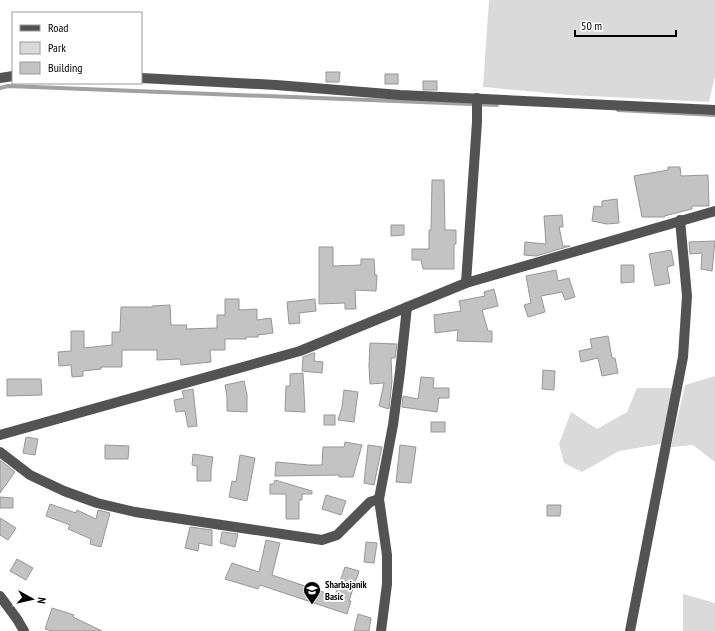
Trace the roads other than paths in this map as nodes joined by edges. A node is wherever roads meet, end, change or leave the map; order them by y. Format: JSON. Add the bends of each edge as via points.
{"nodes":[{"id":1,"x":12,"y":76,"type":"edge"},
{"id":2,"x":0,"y":78,"type":"edge"},
{"id":3,"x":142,"y":78,"type":"edge"},
{"id":4,"x":477,"y":98,"type":"junction"},
{"id":5,"x":715,"y":110,"type":"edge"},
{"id":6,"x":715,"y":211,"type":"edge"},
{"id":7,"x":680,"y":220,"type":"junction"},
{"id":8,"x":466,"y":283,"type":"junction"},
{"id":9,"x":407,"y":307,"type":"junction"},
{"id":10,"x":0,"y":435,"type":"edge"},
{"id":11,"x":0,"y":452,"type":"edge"},
{"id":12,"x":379,"y":499,"type":"junction"},
{"id":13,"x":0,"y":596,"type":"edge"},
{"id":14,"x":24,"y":631,"type":"edge"},
{"id":15,"x":381,"y":631,"type":"edge"},
{"id":16,"x":630,"y":631,"type":"edge"}],
"edges":[{"from":1,"to":2,"type":"street"},
{"from":3,"to":4,"type":"street"},
{"from":4,"to":5,"type":"street"},
{"from":4,"to":8,"type":"street"},
{"from":6,"to":7,"type":"street"},
{"from":7,"to":8,"type":"street"},
{"from":7,"to":16,"type":"street","via":[[688,296],[683,357]]},
{"from":8,"to":9,"type":"street"},
{"from":9,"to":10,"type":"street","via":[[300,351]]},
{"from":9,"to":12,"type":"street","via":[[395,410]]},
{"from":11,"to":12,"type":"street","via":[[30,475],[64,492],[97,503],[135,512],[322,540],[337,535],[370,502]]},
{"from":12,"to":15,"type":"street","via":[[387,555],[387,584]]},
{"from":13,"to":14,"type":"street"}]}
